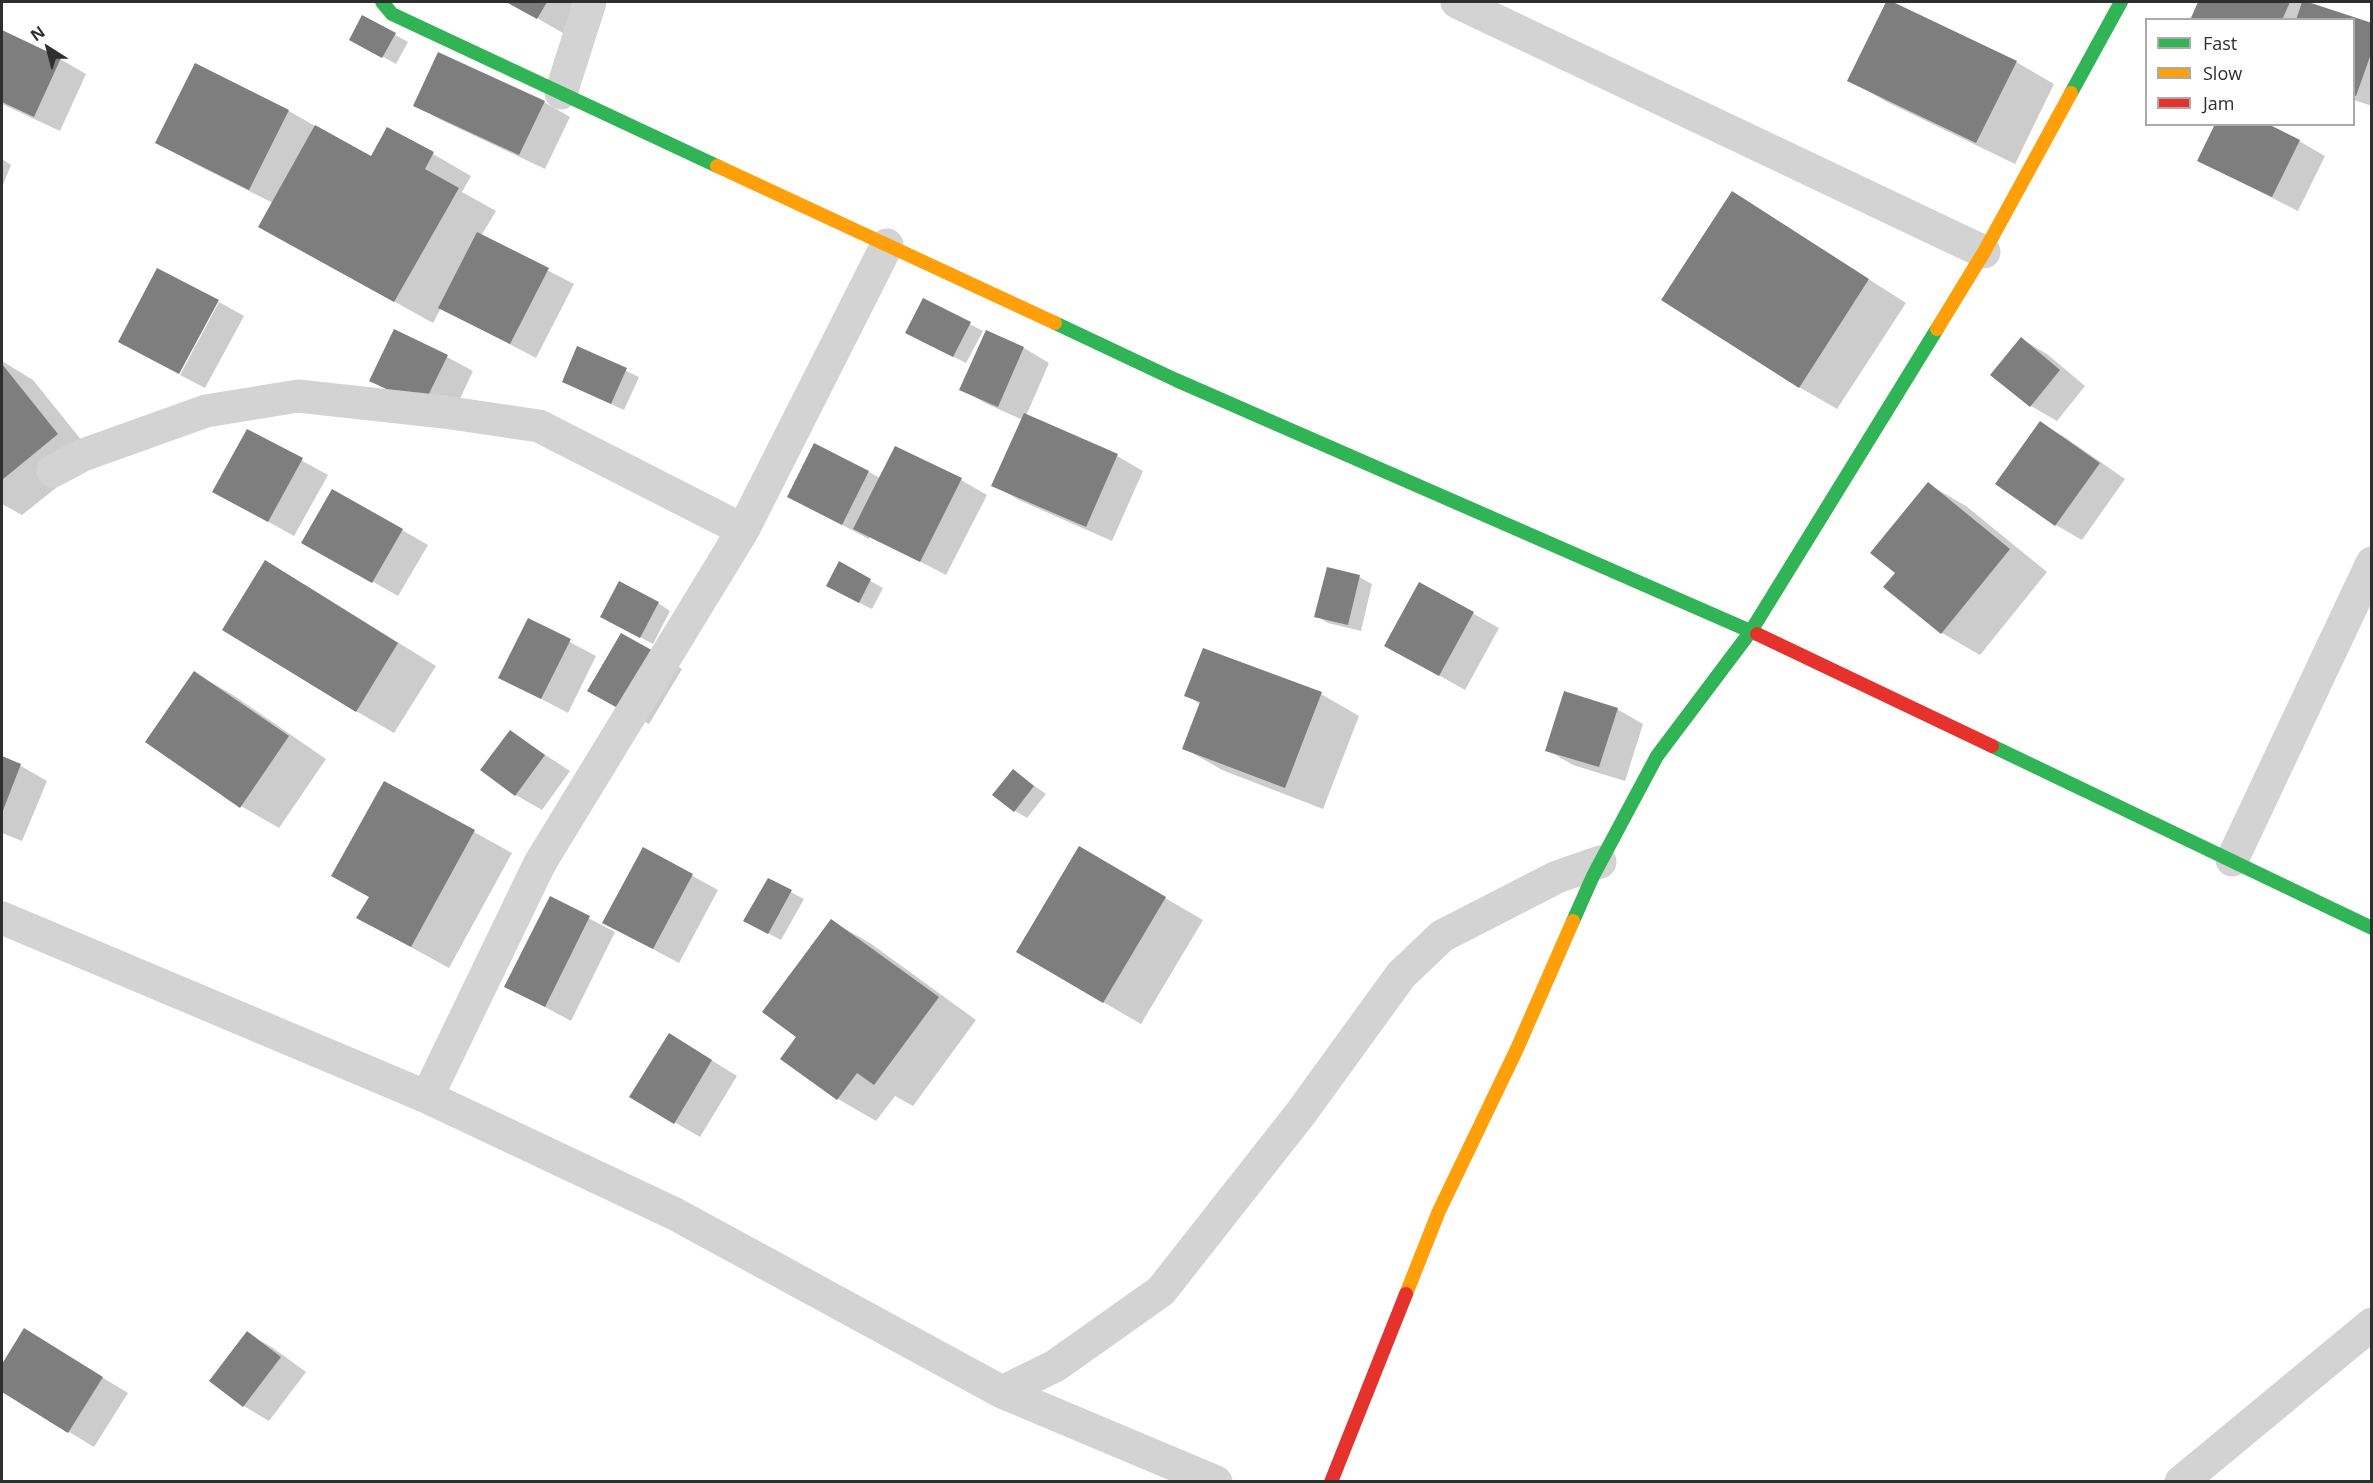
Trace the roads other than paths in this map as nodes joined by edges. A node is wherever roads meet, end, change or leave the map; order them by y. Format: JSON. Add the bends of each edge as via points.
{"nodes":[{"id":1,"x":382,"y":2,"type":"edge"},
{"id":2,"x":590,"y":2,"type":"edge"},
{"id":3,"x":1457,"y":2,"type":"edge"},
{"id":4,"x":2121,"y":2,"type":"edge"},
{"id":5,"x":561,"y":93,"type":"junction"},
{"id":6,"x":887,"y":245,"type":"junction"},
{"id":7,"x":1984,"y":252,"type":"junction"},
{"id":8,"x":53,"y":471,"type":"dead end"},
{"id":9,"x":743,"y":530,"type":"junction"},
{"id":10,"x":2372,"y":563,"type":"edge"},
{"id":11,"x":1751,"y":632,"type":"junction"},
{"id":12,"x":2232,"y":860,"type":"junction"},
{"id":13,"x":1600,"y":862,"type":"junction"},
{"id":14,"x":2,"y":918,"type":"edge"},
{"id":15,"x":2372,"y":928,"type":"edge"},
{"id":16,"x":427,"y":1097,"type":"junction"},
{"id":17,"x":2372,"y":1324,"type":"edge"},
{"id":18,"x":1002,"y":1392,"type":"junction"},
{"id":19,"x":1216,"y":1482,"type":"edge"},
{"id":20,"x":1331,"y":1482,"type":"edge"},
{"id":21,"x":2181,"y":1482,"type":"edge"}],
"edges":[{"from":1,"to":5,"type":"street","via":[[392,14]]},
{"from":2,"to":5,"type":"street"},
{"from":3,"to":7,"type":"street"},
{"from":4,"to":7,"type":"street"},
{"from":5,"to":6,"type":"street"},
{"from":6,"to":9,"type":"street"},
{"from":6,"to":11,"type":"street","via":[[1176,380]]},
{"from":7,"to":11,"type":"street"},
{"from":8,"to":9,"type":"street","via":[[83,455],[206,411],[298,396],[539,426]]},
{"from":9,"to":16,"type":"street","via":[[540,863]]},
{"from":10,"to":12,"type":"street"},
{"from":11,"to":12,"type":"street"},
{"from":11,"to":13,"type":"street","via":[[1657,756]]},
{"from":12,"to":15,"type":"street"},
{"from":13,"to":18,"type":"street","via":[[1557,877],[1442,936],[1401,975],[1301,1113],[1161,1291],[1055,1366]]},
{"from":13,"to":20,"type":"street","via":[[1516,1051],[1438,1211]]},
{"from":14,"to":16,"type":"street"},
{"from":16,"to":18,"type":"street","via":[[675,1214]]},
{"from":17,"to":21,"type":"street"},
{"from":18,"to":19,"type":"street"}]}
